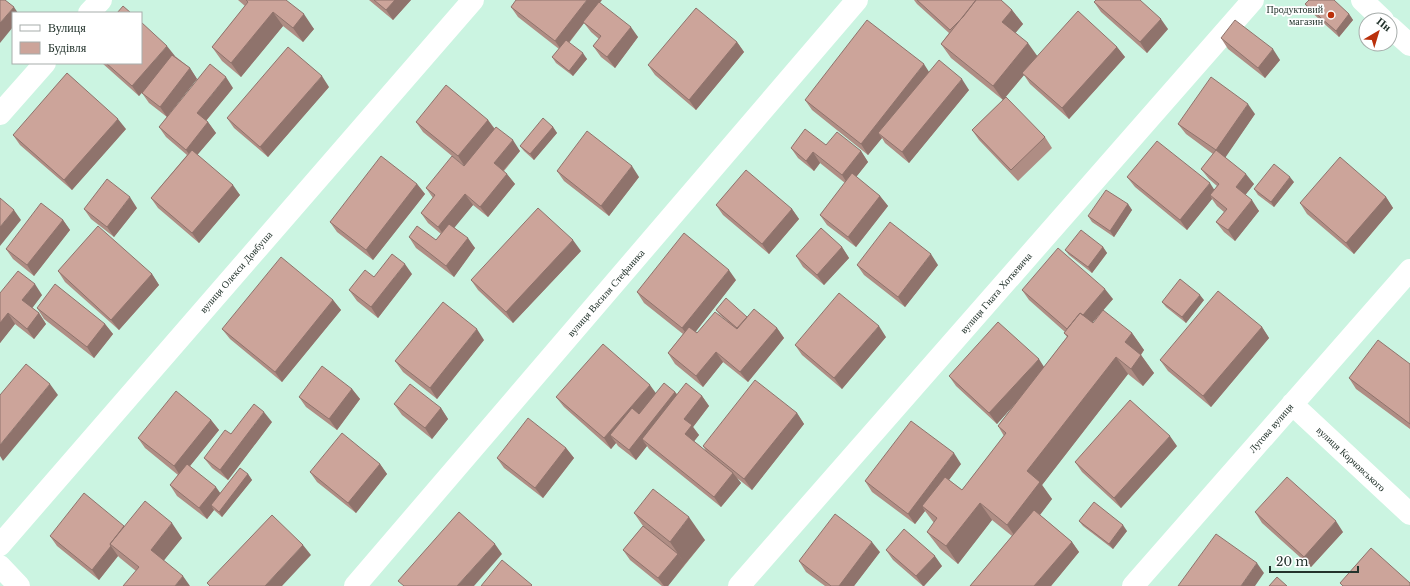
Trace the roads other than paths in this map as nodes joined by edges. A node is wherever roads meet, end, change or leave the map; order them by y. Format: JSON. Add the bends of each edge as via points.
{"nodes":[{"id":1,"x":101,"y":0,"type":"edge"},
{"id":2,"x":473,"y":0,"type":"edge"},
{"id":3,"x":857,"y":0,"type":"edge"},
{"id":4,"x":1253,"y":0,"type":"edge"},
{"id":5,"x":1362,"y":0,"type":"edge"},
{"id":6,"x":91,"y":12,"type":"edge"},
{"id":7,"x":1375,"y":12,"type":"edge"},
{"id":8,"x":1398,"y":34,"type":"edge"},
{"id":9,"x":1410,"y":45,"type":"edge"},
{"id":10,"x":44,"y":64,"type":"edge"},
{"id":11,"x":0,"y":114,"type":"edge"},
{"id":12,"x":1410,"y":270,"type":"edge"},
{"id":13,"x":1292,"y":404,"type":"junction"},
{"id":14,"x":1410,"y":514,"type":"edge"},
{"id":15,"x":0,"y":545,"type":"edge"},
{"id":16,"x":0,"y":566,"type":"edge"},
{"id":17,"x":19,"y":586,"type":"edge"},
{"id":18,"x":355,"y":586,"type":"edge"},
{"id":19,"x":739,"y":586,"type":"edge"},
{"id":20,"x":1133,"y":586,"type":"edge"}],
"edges":[{"from":1,"to":6,"type":"street"},
{"from":2,"to":15,"type":"street","name":"вулиця Олекси Довбуша"},
{"from":3,"to":18,"type":"street","name":"вулиця Василя Стефаника"},
{"from":4,"to":19,"type":"street","name":"вулиця Гната Хоткевича"},
{"from":5,"to":7,"type":"street"},
{"from":8,"to":9,"type":"street"},
{"from":10,"to":11,"type":"street"},
{"from":12,"to":13,"type":"street","name":"Лугова вулиця"},
{"from":13,"to":14,"type":"street","name":"вулиця Корчовського"},
{"from":13,"to":20,"type":"street","name":"Лугова вулиця"},
{"from":16,"to":17,"type":"street"}]}
